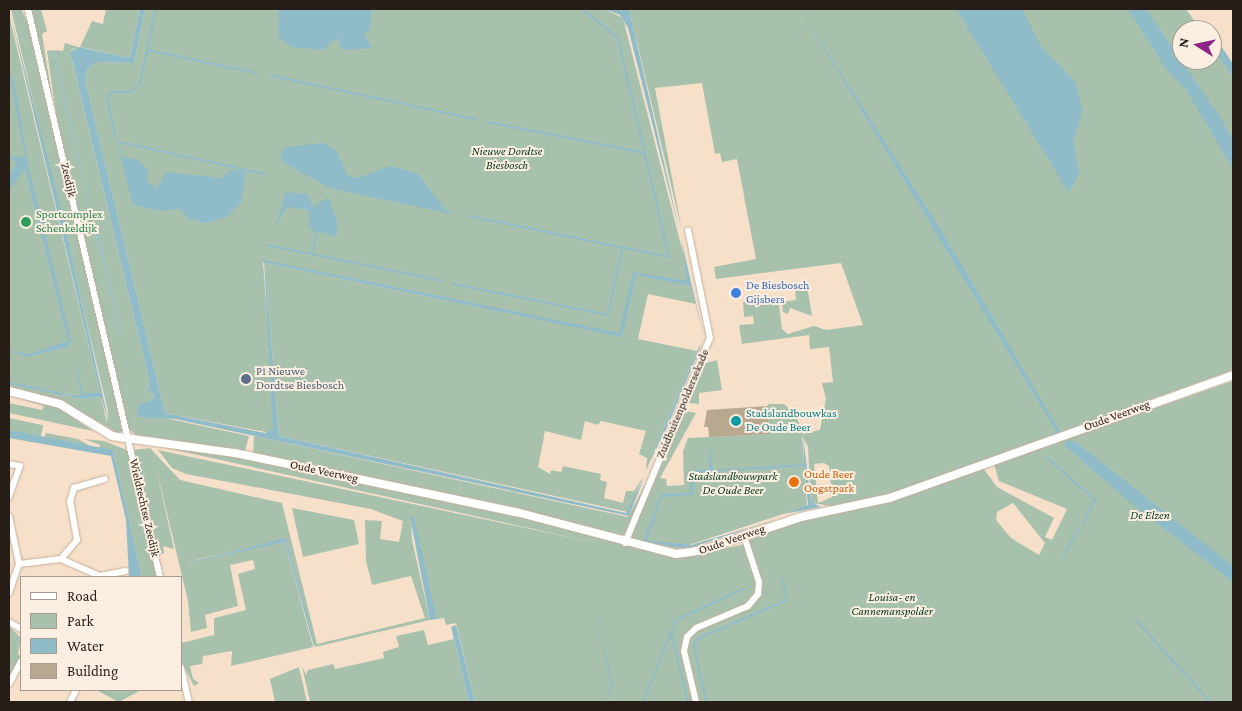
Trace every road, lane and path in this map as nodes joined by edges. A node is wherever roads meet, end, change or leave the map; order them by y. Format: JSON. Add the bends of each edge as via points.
{"nodes":[{"id":1,"x":28,"y":9,"type":"edge"},
{"id":2,"x":688,"y":230,"type":"dead end"},
{"id":3,"x":1233,"y":375,"type":"edge"},
{"id":4,"x":9,"y":391,"type":"edge"},
{"id":5,"x":128,"y":438,"type":"junction"},
{"id":6,"x":9,"y":464,"type":"edge"},
{"id":7,"x":105,"y":479,"type":"dead end"},
{"id":8,"x":9,"y":497,"type":"edge"},
{"id":9,"x":9,"y":516,"type":"edge"},
{"id":10,"x":744,"y":536,"type":"junction"},
{"id":11,"x":625,"y":543,"type":"junction"},
{"id":12,"x":62,"y":559,"type":"junction"},
{"id":13,"x":19,"y":564,"type":"junction"},
{"id":14,"x":126,"y":571,"type":"dead end"},
{"id":15,"x":86,"y":574,"type":"edge"},
{"id":16,"x":160,"y":576,"type":"edge"},
{"id":17,"x":9,"y":593,"type":"edge"},
{"id":18,"x":9,"y":622,"type":"edge"},
{"id":19,"x":20,"y":628,"type":"edge"},
{"id":20,"x":20,"y":663,"type":"edge"},
{"id":21,"x":182,"y":672,"type":"edge"},
{"id":22,"x":9,"y":684,"type":"edge"},
{"id":23,"x":189,"y":702,"type":"edge"},
{"id":24,"x":696,"y":702,"type":"edge"}],
"edges":[{"from":1,"to":5,"type":"street","name":"Zeedijk"},
{"from":2,"to":11,"type":"street","name":"Zuidbuitenpoldersekade","via":[[710,338]]},
{"from":3,"to":10,"type":"street","name":"Oude Veerweg","via":[[890,498],[801,517]]},
{"from":4,"to":5,"type":"street","name":"Oude Veerweg","via":[[60,404],[101,432]]},
{"from":5,"to":11,"type":"street","name":"Oude Veerweg","via":[[235,453],[516,512]]},
{"from":5,"to":16,"type":"street","name":"Wieldrechtse Zeedijk"},
{"from":6,"to":8,"type":"street","via":[[20,466]]},
{"from":7,"to":12,"type":"street","via":[[74,488],[70,502],[76,540]]},
{"from":9,"to":13,"type":"street"},
{"from":10,"to":11,"type":"street","name":"Oude Veerweg","via":[[683,554]]},
{"from":10,"to":24,"type":"street","via":[[759,582],[758,594],[748,606],[696,628],[687,637],[684,651]]},
{"from":12,"to":13,"type":"street"},
{"from":12,"to":15,"type":"street"},
{"from":13,"to":17,"type":"street"},
{"from":14,"to":15,"type":"street","via":[[100,576]]},
{"from":18,"to":19,"type":"street"},
{"from":20,"to":22,"type":"street"},
{"from":21,"to":23,"type":"street"}]}
